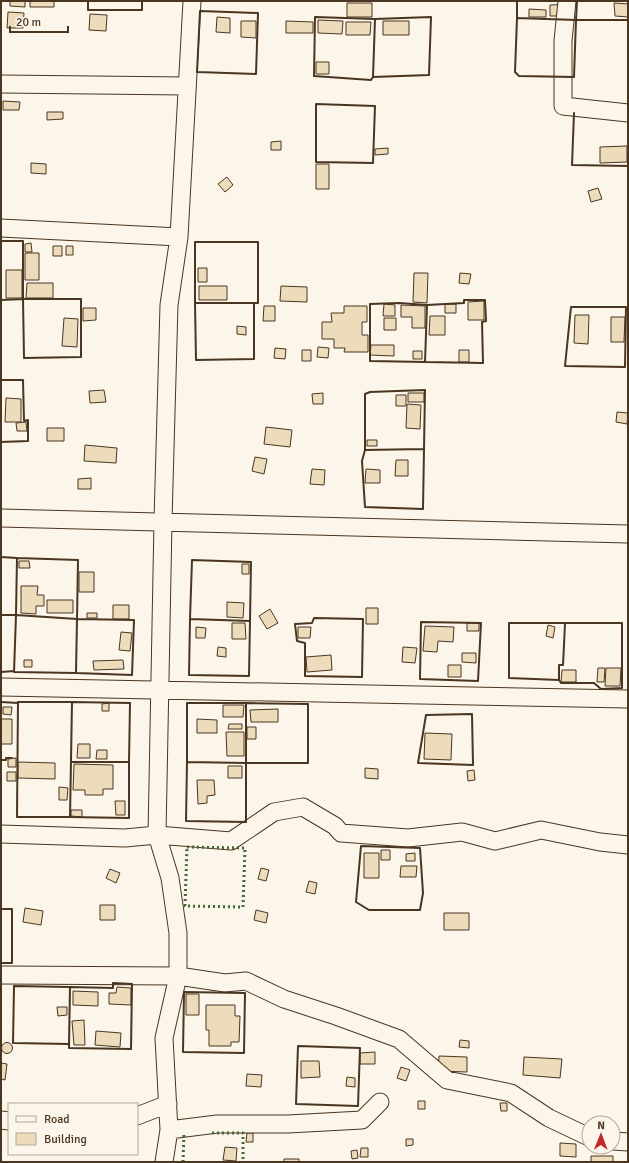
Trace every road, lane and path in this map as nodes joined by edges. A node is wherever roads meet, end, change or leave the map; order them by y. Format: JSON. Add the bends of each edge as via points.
{"nodes":[{"id":1,"x":192,"y":1,"type":"edge"},
{"id":2,"x":567,"y":1,"type":"edge"},
{"id":3,"x":1,"y":84,"type":"edge"},
{"id":4,"x":186,"y":86,"type":"junction"},
{"id":5,"x":628,"y":113,"type":"edge"},
{"id":6,"x":1,"y":228,"type":"edge"},
{"id":7,"x":179,"y":237,"type":"junction"},
{"id":8,"x":1,"y":518,"type":"edge"},
{"id":9,"x":163,"y":521,"type":"junction"},
{"id":10,"x":628,"y":534,"type":"edge"},
{"id":11,"x":1,"y":688,"type":"edge"},
{"id":12,"x":160,"y":690,"type":"junction"},
{"id":13,"x":628,"y":700,"type":"edge"},
{"id":14,"x":1,"y":834,"type":"edge"},
{"id":15,"x":157,"y":835,"type":"junction"},
{"id":16,"x":628,"y":845,"type":"edge"},
{"id":17,"x":1,"y":974,"type":"edge"},
{"id":18,"x":178,"y":976,"type":"junction"},
{"id":19,"x":380,"y":1102,"type":"dead end"},
{"id":20,"x":168,"y":1104,"type":"junction"},
{"id":21,"x":138,"y":1116,"type":"edge"},
{"id":22,"x":169,"y":1130,"type":"junction"},
{"id":23,"x":581,"y":1133,"type":"edge"},
{"id":24,"x":164,"y":1162,"type":"edge"}],
"edges":[{"from":1,"to":4,"type":"street"},
{"from":2,"to":5,"type":"street","via":[[563,41],[563,106]]},
{"from":3,"to":4,"type":"street"},
{"from":4,"to":7,"type":"street"},
{"from":6,"to":7,"type":"street"},
{"from":7,"to":9,"type":"street","via":[[170,305]]},
{"from":8,"to":9,"type":"street"},
{"from":9,"to":10,"type":"street"},
{"from":9,"to":12,"type":"street"},
{"from":11,"to":12,"type":"street"},
{"from":12,"to":13,"type":"street"},
{"from":12,"to":15,"type":"street"},
{"from":14,"to":15,"type":"street","via":[[125,838]]},
{"from":15,"to":16,"type":"street","via":[[231,841],[274,812],[303,807],[335,826],[341,833],[408,838],[462,832],[494,840],[541,830]]},
{"from":15,"to":18,"type":"street","via":[[170,878],[178,933]]},
{"from":17,"to":18,"type":"street"},
{"from":18,"to":20,"type":"street","via":[[164,1038]]},
{"from":18,"to":23,"type":"street","via":[[225,983],[246,981],[284,999],[398,1039],[447,1080],[511,1093],[549,1118]]},
{"from":19,"to":22,"type":"street","via":[[362,1120],[217,1124]]},
{"from":20,"to":21,"type":"street"},
{"from":20,"to":22,"type":"street"},
{"from":22,"to":24,"type":"street"}]}
